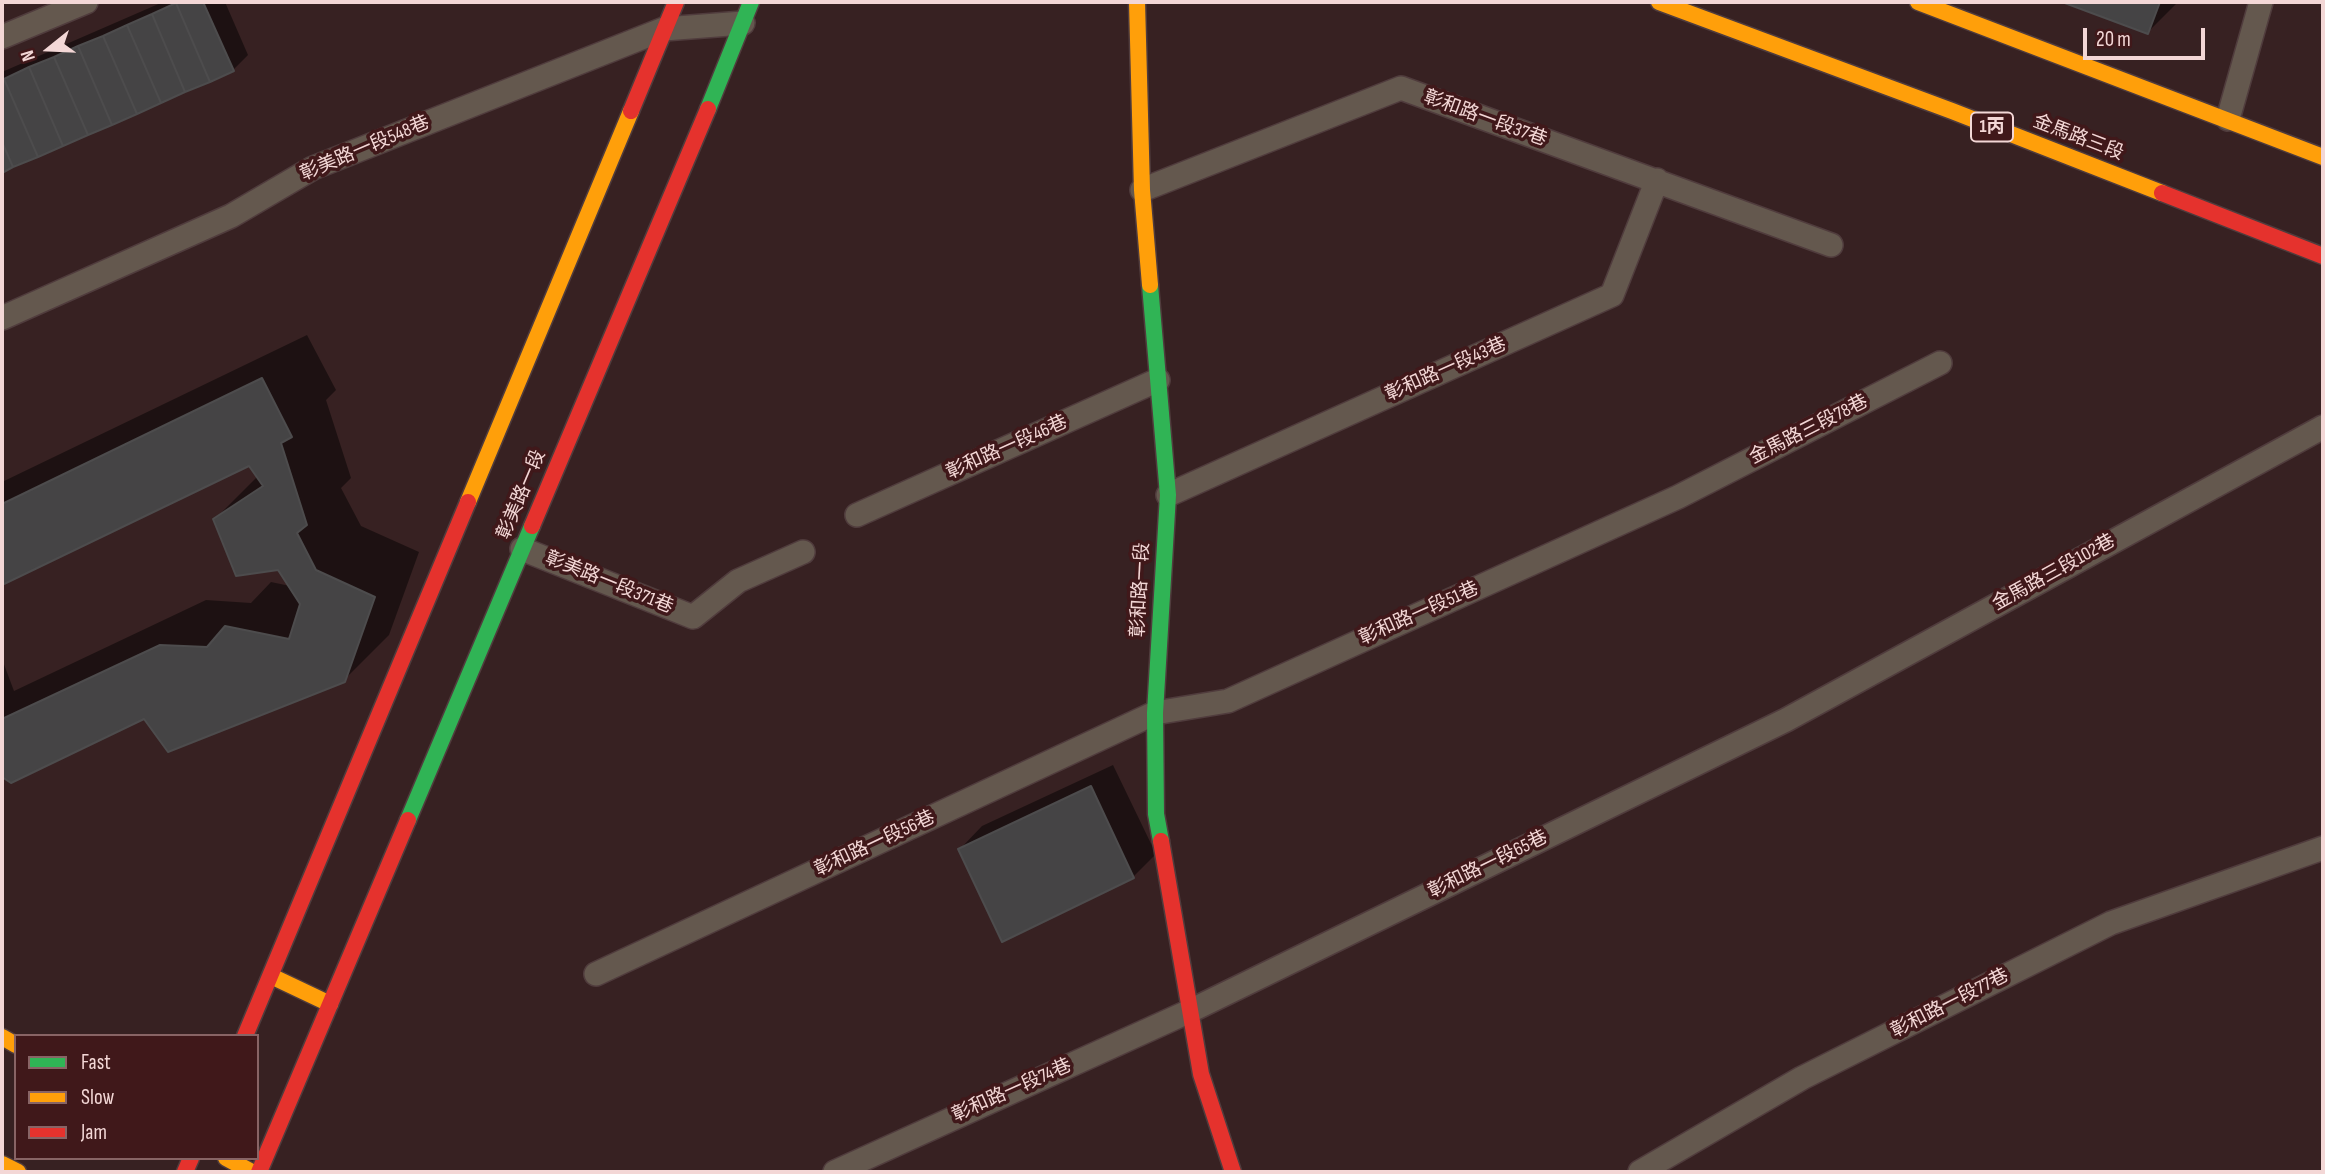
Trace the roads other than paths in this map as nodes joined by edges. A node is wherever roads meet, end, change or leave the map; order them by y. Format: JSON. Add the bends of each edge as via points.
{"nodes":[{"id":1,"x":86,"y":2,"type":"edge"},
{"id":2,"x":676,"y":2,"type":"edge"},
{"id":3,"x":1137,"y":2,"type":"edge"},
{"id":4,"x":1659,"y":2,"type":"edge"},
{"id":5,"x":1918,"y":2,"type":"edge"},
{"id":6,"x":2261,"y":2,"type":"edge"},
{"id":7,"x":747,"y":12,"type":"edge"},
{"id":8,"x":664,"y":29,"type":"junction"},
{"id":9,"x":2,"y":37,"type":"edge"},
{"id":10,"x":2228,"y":119,"type":"junction"},
{"id":11,"x":2323,"y":157,"type":"edge"},
{"id":12,"x":1657,"y":180,"type":"junction"},
{"id":13,"x":1142,"y":190,"type":"junction"},
{"id":14,"x":1831,"y":245,"type":"dead end"},
{"id":15,"x":2323,"y":257,"type":"edge"},
{"id":16,"x":2,"y":318,"type":"edge"},
{"id":17,"x":1940,"y":363,"type":"dead end"},
{"id":18,"x":1158,"y":380,"type":"junction"},
{"id":19,"x":2323,"y":427,"type":"edge"},
{"id":20,"x":1168,"y":495,"type":"junction"},
{"id":21,"x":1678,"y":497,"type":"joint"},
{"id":22,"x":857,"y":515,"type":"dead end"},
{"id":23,"x":522,"y":549,"type":"junction"},
{"id":24,"x":803,"y":552,"type":"dead end"},
{"id":25,"x":1155,"y":713,"type":"junction"},
{"id":26,"x":1786,"y":720,"type":"joint"},
{"id":27,"x":2323,"y":848,"type":"edge"},
{"id":28,"x":596,"y":974,"type":"dead end"},
{"id":29,"x":271,"y":976,"type":"junction"},
{"id":30,"x":330,"y":1004,"type":"junction"},
{"id":31,"x":1190,"y":1011,"type":"junction"},
{"id":32,"x":245,"y":1034,"type":"edge"},
{"id":33,"x":230,"y":1160,"type":"edge"},
{"id":34,"x":2,"y":1164,"type":"edge"},
{"id":35,"x":18,"y":1172,"type":"edge"},
{"id":36,"x":252,"y":1172,"type":"edge"},
{"id":37,"x":259,"y":1172,"type":"edge"},
{"id":38,"x":835,"y":1172,"type":"edge"},
{"id":39,"x":1233,"y":1172,"type":"edge"},
{"id":40,"x":1640,"y":1172,"type":"edge"}],
"edges":[{"from":1,"to":9,"type":"lane"},
{"from":2,"to":8,"type":"main road"},
{"from":3,"to":13,"type":"main road","name":"彰和路一段"},
{"from":4,"to":15,"type":"main road","name":"金馬路三段","number":"1丙"},
{"from":5,"to":10,"type":"main road"},
{"from":6,"to":10,"type":"lane"},
{"from":7,"to":8,"type":"lane","name":"彰美路一段548巷"},
{"from":7,"to":23,"type":"main road","name":"彰美路一段"},
{"from":8,"to":16,"type":"lane","name":"彰美路一段548巷","via":[[313,168],[231,216]]},
{"from":8,"to":29,"type":"main road"},
{"from":10,"to":11,"type":"main road"},
{"from":12,"to":13,"type":"lane","name":"彰和路一段37巷","via":[[1401,88]]},
{"from":12,"to":14,"type":"lane","name":"彰和路一段37巷"},
{"from":12,"to":20,"type":"lane","name":"彰和路一段43巷","via":[[1612,295]]},
{"from":13,"to":18,"type":"main road","name":"彰和路一段"},
{"from":17,"to":21,"type":"lane","name":"金馬路三段78巷"},
{"from":18,"to":20,"type":"main road","name":"彰和路一段"},
{"from":18,"to":22,"type":"lane","name":"彰和路一段46巷"},
{"from":19,"to":26,"type":"lane","name":"金馬路三段102巷"},
{"from":20,"to":25,"type":"main road","name":"彰和路一段"},
{"from":21,"to":25,"type":"lane","name":"彰和路一段51巷","via":[[1228,701]]},
{"from":23,"to":24,"type":"lane","name":"彰美路一段371巷","via":[[693,617],[738,581]]},
{"from":23,"to":30,"type":"main road","name":"彰美路一段"},
{"from":25,"to":28,"type":"lane","name":"彰和路一段56巷"},
{"from":25,"to":31,"type":"main road","name":"彰和路一段","via":[[1156,814]]},
{"from":26,"to":31,"type":"lane","name":"彰和路一段65巷"},
{"from":27,"to":40,"type":"lane","name":"彰和路一段77巷","via":[[2111,923],[1802,1078]]},
{"from":29,"to":30,"type":"main road"},
{"from":29,"to":32,"type":"main road"},
{"from":30,"to":37,"type":"main road","name":"彰美路一段"},
{"from":31,"to":38,"type":"lane","name":"彰和路一段74巷"},
{"from":31,"to":39,"type":"main road","name":"彰和路一段","via":[[1201,1074]]},
{"from":33,"to":36,"type":"main road"},
{"from":34,"to":35,"type":"main road"}]}
